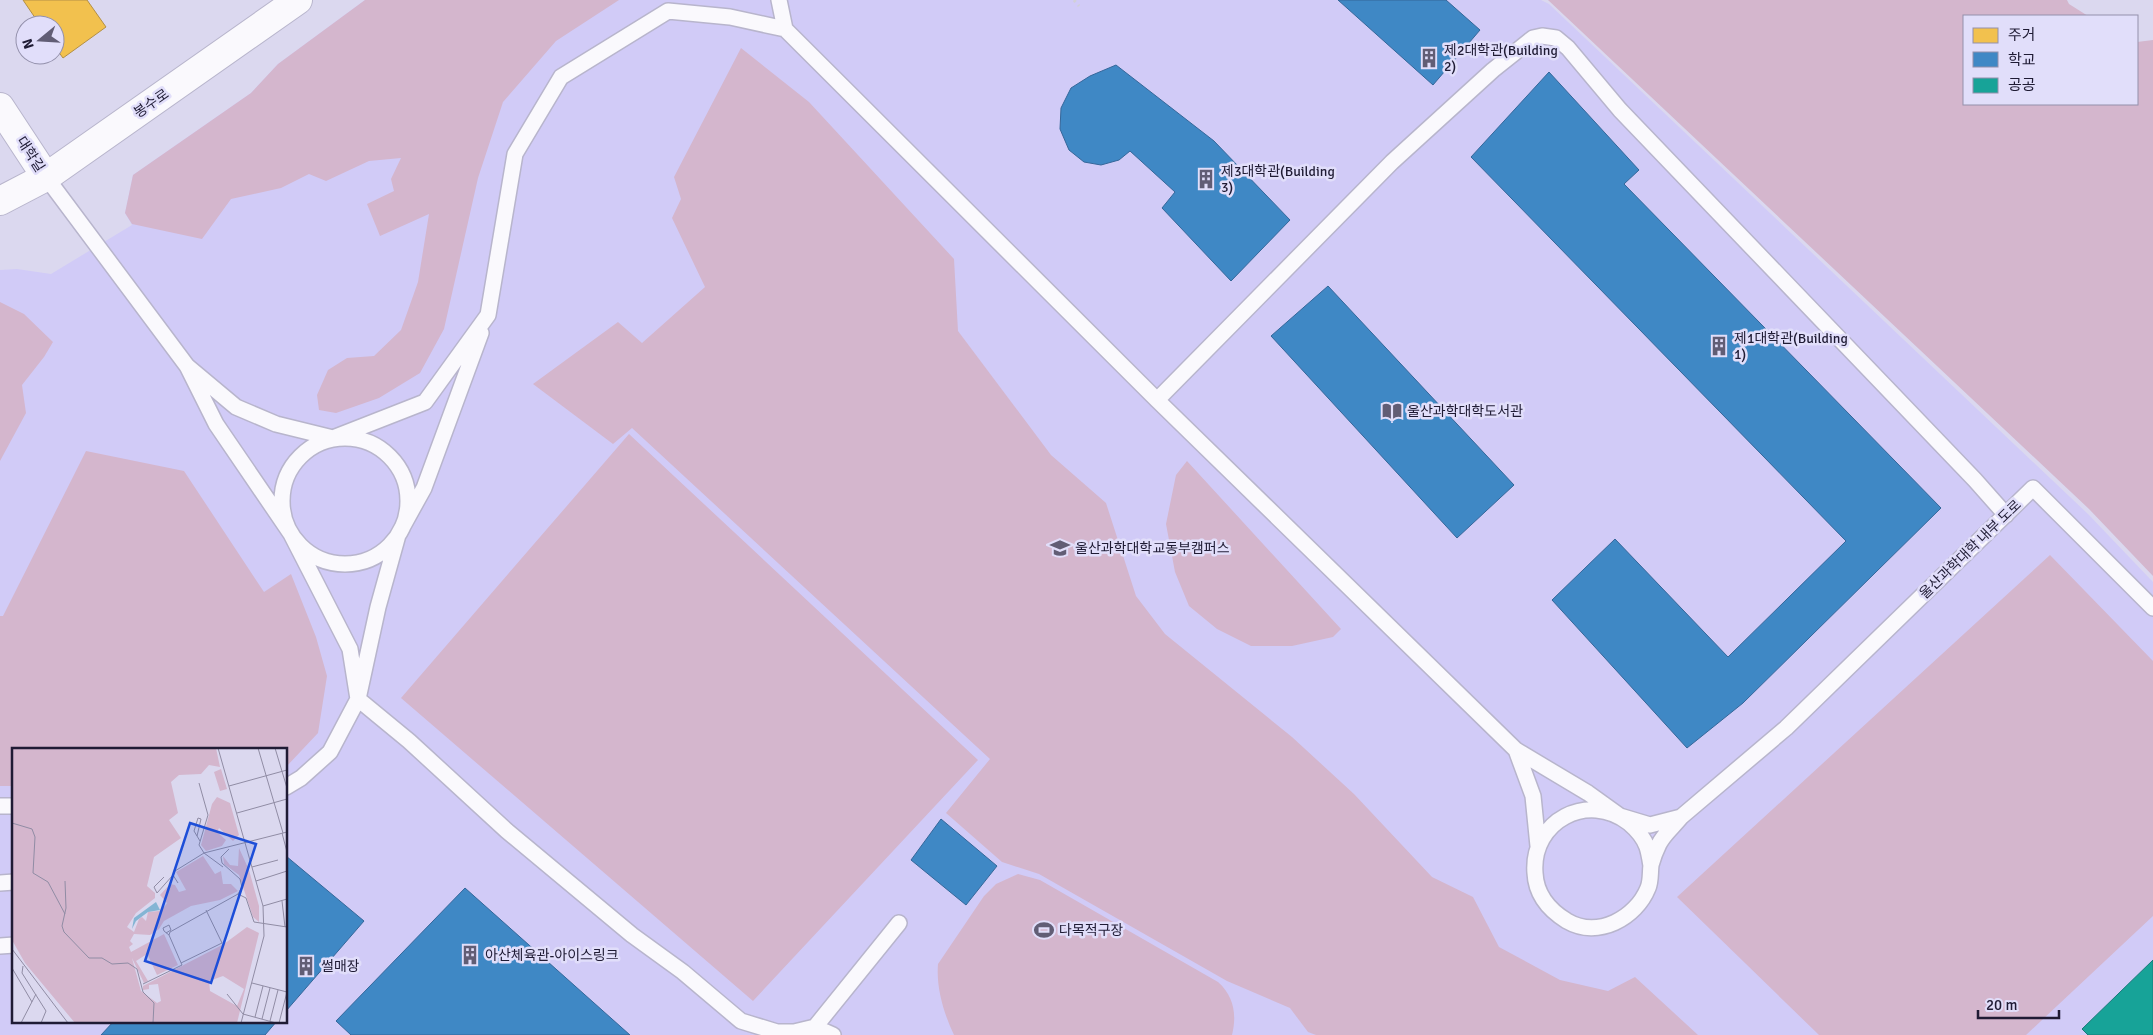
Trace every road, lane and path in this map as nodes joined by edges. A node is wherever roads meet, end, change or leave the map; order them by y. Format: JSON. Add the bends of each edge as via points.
{"nodes":[{"id":1,"x":298,"y":0,"type":"edge"},
{"id":2,"x":779,"y":0,"type":"edge"},
{"id":3,"x":1074,"y":0,"type":"edge"},
{"id":4,"x":1078,"y":6,"type":"dead end"},
{"id":5,"x":785,"y":30,"type":"junction"},
{"id":6,"x":0,"y":107,"type":"edge"},
{"id":7,"x":46,"y":177,"type":"junction"},
{"id":8,"x":0,"y":201,"type":"edge"},
{"id":9,"x":488,"y":315,"type":"junction"},
{"id":10,"x":187,"y":366,"type":"junction"},
{"id":11,"x":1157,"y":400,"type":"junction"},
{"id":12,"x":333,"y":438,"type":"junction"},
{"id":13,"x":2006,"y":515,"type":"junction"},
{"id":14,"x":291,"y":534,"type":"junction"},
{"id":15,"x":398,"y":535,"type":"junction"},
{"id":16,"x":2153,"y":608,"type":"edge"},
{"id":17,"x":358,"y":698,"type":"junction"},
{"id":18,"x":1516,"y":750,"type":"junction"},
{"id":19,"x":288,"y":786,"type":"edge"},
{"id":20,"x":1620,"y":816,"type":"junction"},
{"id":21,"x":1681,"y":817,"type":"junction"},
{"id":22,"x":1538,"y":846,"type":"junction"},
{"id":23,"x":1651,"y":866,"type":"junction"},
{"id":24,"x":899,"y":923,"type":"dead end"},
{"id":25,"x":815,"y":1028,"type":"junction"},
{"id":26,"x":794,"y":1034,"type":"edge"},
{"id":27,"x":833,"y":1035,"type":"edge"}],
"edges":[{"from":1,"to":7,"type":"main road","name":"봉수로"},
{"from":2,"to":5,"type":"lane"},
{"from":3,"to":4,"type":"path"},
{"from":5,"to":9,"type":"lane","via":[[730,17],[668,12],[561,76],[515,154]]},
{"from":5,"to":11,"type":"lane"},
{"from":6,"to":7,"type":"main road","name":"대학길"},
{"from":7,"to":8,"type":"main road","name":"봉수로"},
{"from":7,"to":10,"type":"lane"},
{"from":9,"to":12,"type":"lane","via":[[425,402]]},
{"from":9,"to":15,"type":"lane","via":[[424,488]]},
{"from":10,"to":12,"type":"lane","via":[[236,407],[276,424]]},
{"from":10,"to":14,"type":"lane","via":[[216,424]]},
{"from":11,"to":13,"type":"lane","via":[[1392,162],[1493,70],[1533,38],[1542,36],[1556,38],[1568,48],[1627,117]]},
{"from":11,"to":18,"type":"lane"},
{"from":12,"to":14,"type":"lane","via":[[314,445],[299,456],[287,474],[282,494],[283,515]]},
{"from":12,"to":15,"type":"lane","via":[[354,438],[374,444],[390,457],[402,475],[408,495],[406,516]]},
{"from":13,"to":16,"type":"lane","name":"울산과학대학 내부 도로","via":[[2033,488]]},
{"from":13,"to":21,"type":"lane","name":"울산과학대학 내부 도로","via":[[1786,728]]},
{"from":14,"to":15,"type":"lane","via":[[311,554],[324,561],[344,564],[365,561],[384,551]]},
{"from":14,"to":17,"type":"lane","via":[[350,649]]},
{"from":15,"to":17,"type":"lane"},
{"from":17,"to":19,"type":"lane","via":[[330,752]]},
{"from":17,"to":26,"type":"lane","via":[[507,831],[741,1021]]},
{"from":18,"to":20,"type":"lane"},
{"from":18,"to":22,"type":"lane","via":[[1533,796]]},
{"from":20,"to":21,"type":"lane","via":[[1650,825]]},
{"from":20,"to":22,"type":"lane","via":[[1601,810],[1581,810],[1562,818],[1548,830]]},
{"from":20,"to":23,"type":"lane","via":[[1636,829],[1647,846]]},
{"from":21,"to":23,"type":"lane","name":"울산과학대학 내부 도로","via":[[1660,843]]},
{"from":22,"to":23,"type":"lane","via":[[1535,882],[1542,899],[1554,913],[1570,923],[1588,927],[1606,926],[1625,918],[1640,904],[1649,886]]},
{"from":24,"to":25,"type":"lane"},
{"from":25,"to":26,"type":"lane"},
{"from":25,"to":27,"type":"lane"}]}
